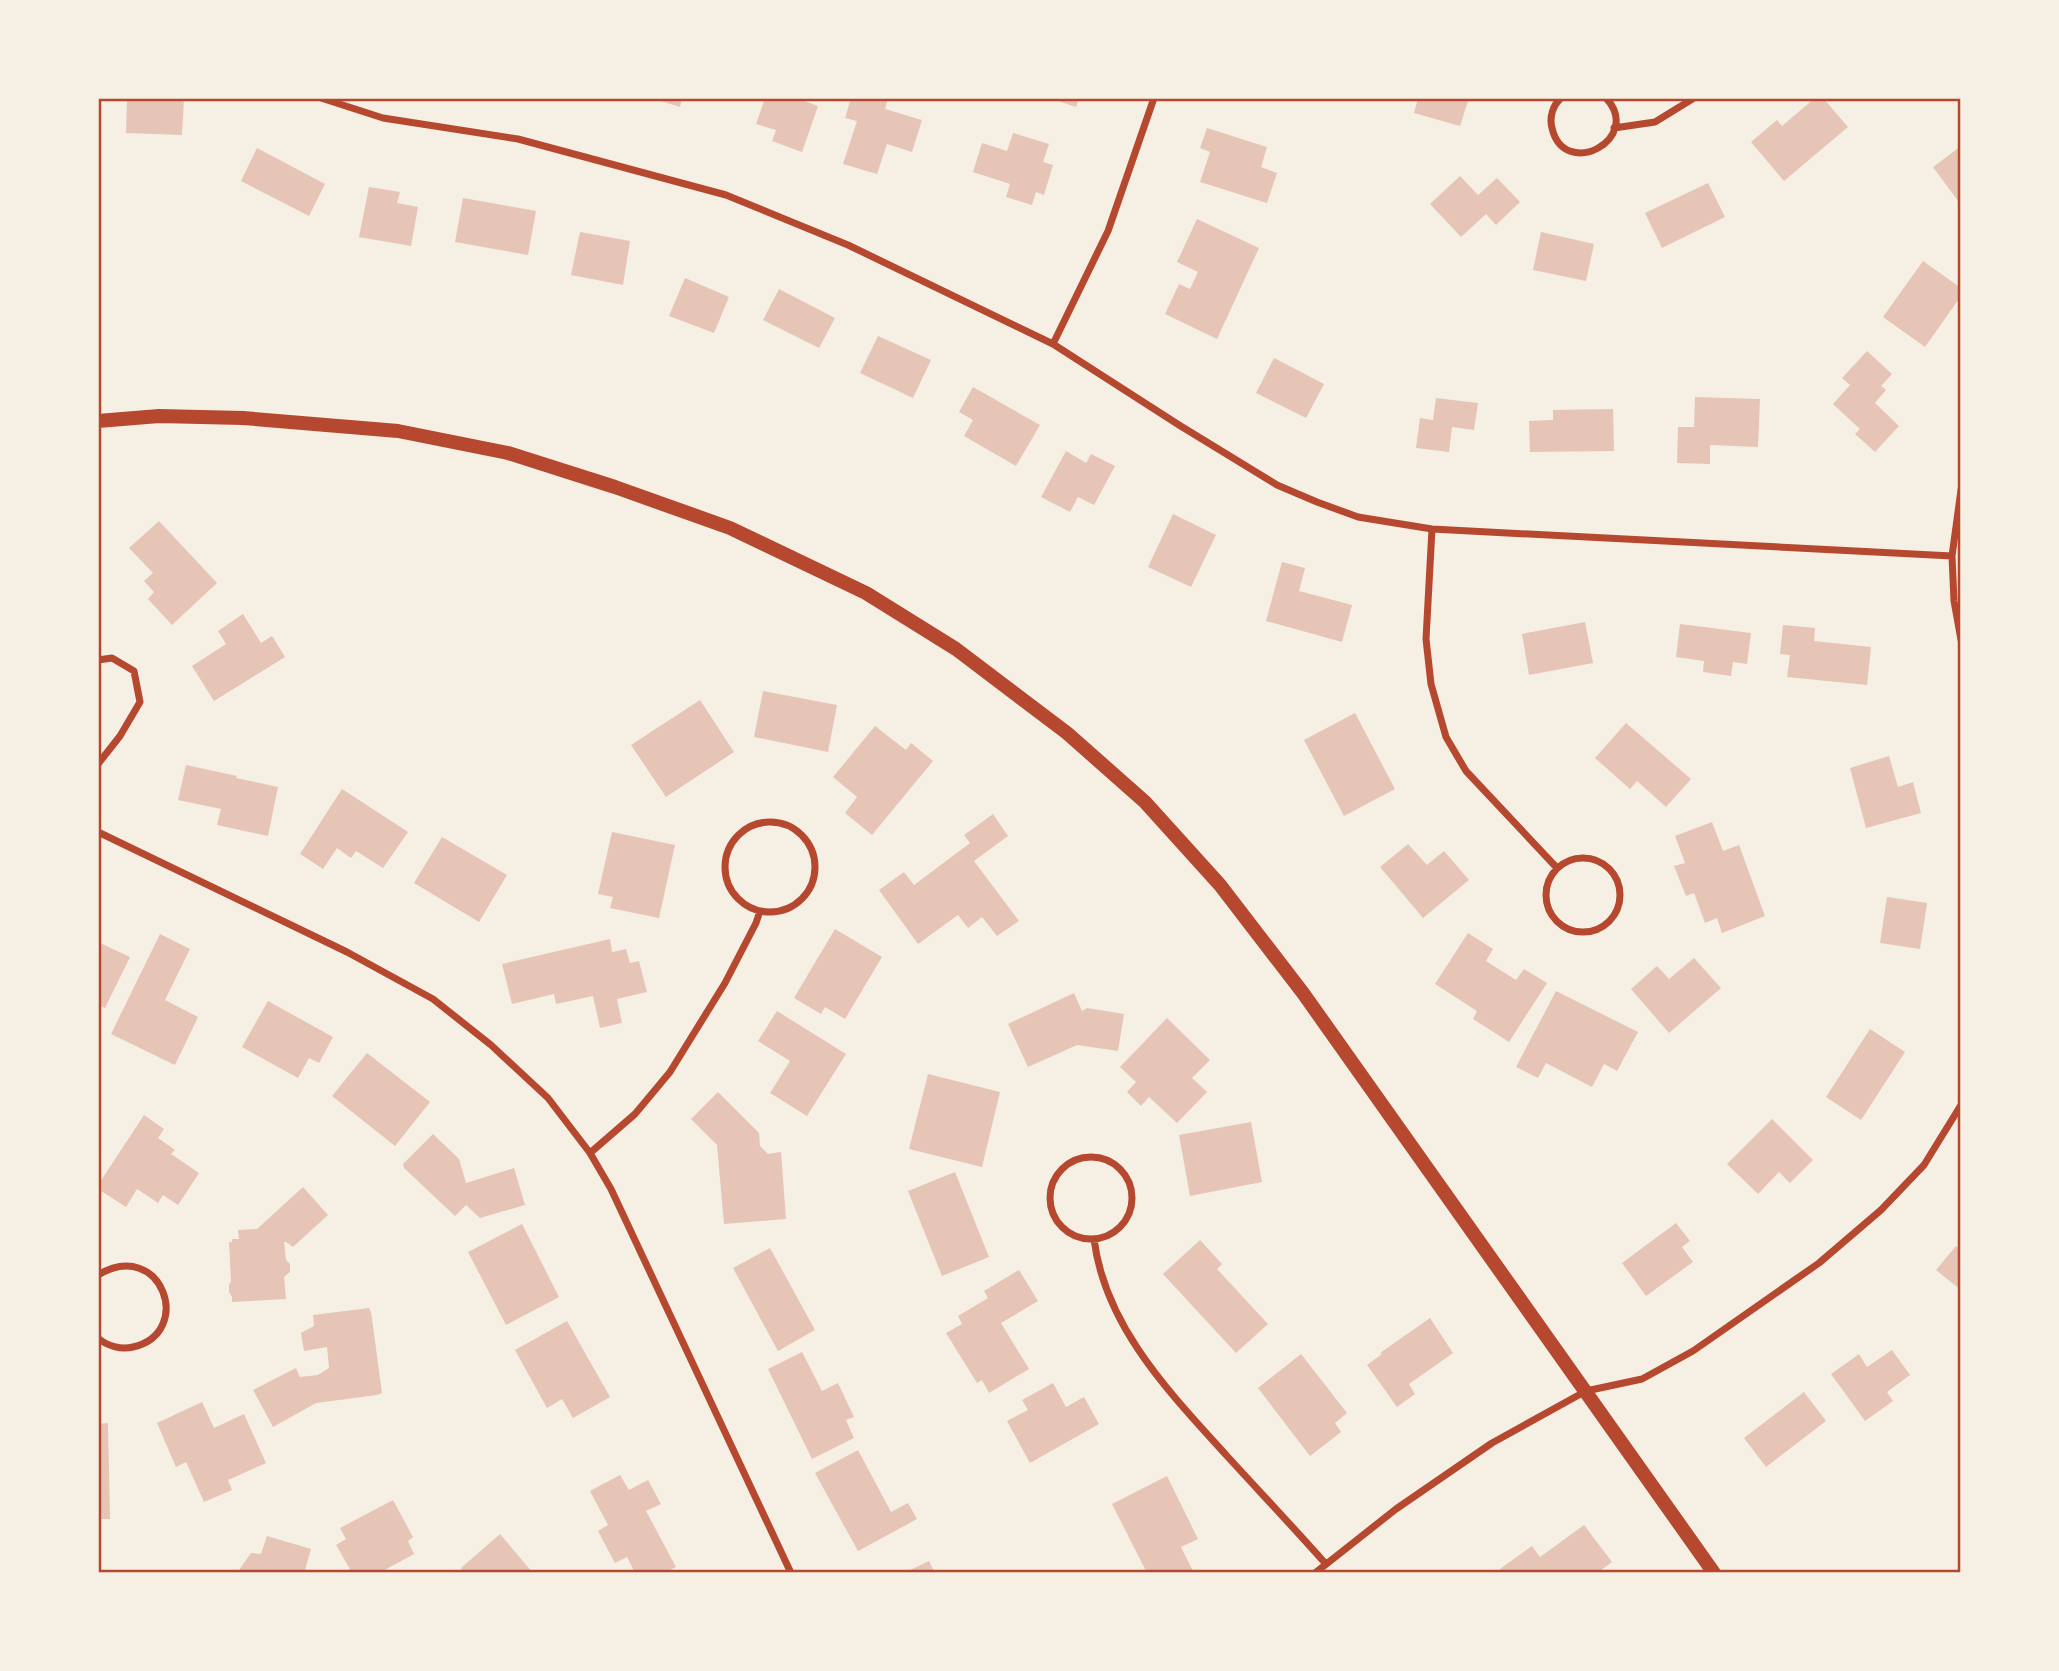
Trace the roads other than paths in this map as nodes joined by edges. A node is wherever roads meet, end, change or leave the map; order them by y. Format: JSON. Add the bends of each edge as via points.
{"nodes":[{"id":1,"x":321,"y":98,"type":"edge"},
{"id":2,"x":1154,"y":98,"type":"edge"},
{"id":3,"x":1561,"y":98,"type":"edge"},
{"id":4,"x":1605,"y":98,"type":"edge"},
{"id":5,"x":1694,"y":98,"type":"edge"},
{"id":6,"x":1614,"y":128,"type":"junction"},
{"id":7,"x":1053,"y":344,"type":"junction"},
{"id":8,"x":98,"y":421,"type":"edge"},
{"id":9,"x":1961,"y":490,"type":"edge"},
{"id":10,"x":1432,"y":529,"type":"junction"},
{"id":11,"x":1952,"y":556,"type":"junction"},
{"id":12,"x":1961,"y":640,"type":"edge"},
{"id":13,"x":98,"y":660,"type":"edge"},
{"id":14,"x":98,"y":764,"type":"edge"},
{"id":15,"x":98,"y":832,"type":"edge"},
{"id":16,"x":1557,"y":868,"type":"junction"},
{"id":17,"x":760,"y":911,"type":"junction"},
{"id":18,"x":1961,"y":1105,"type":"edge"},
{"id":19,"x":590,"y":1153,"type":"junction"},
{"id":20,"x":1094,"y":1239,"type":"junction"},
{"id":21,"x":98,"y":1275,"type":"edge"},
{"id":22,"x":98,"y":1338,"type":"edge"},
{"id":23,"x":1586,"y":1391,"type":"junction"},
{"id":24,"x":1325,"y":1563,"type":"junction"},
{"id":25,"x":791,"y":1573,"type":"edge"},
{"id":26,"x":1315,"y":1573,"type":"edge"},
{"id":27,"x":1714,"y":1573,"type":"edge"}],
"edges":[{"from":1,"to":7,"type":"street","via":[[383,118],[517,139],[726,195],[848,245]]},
{"from":2,"to":7,"type":"street","via":[[1108,231]]},
{"from":3,"to":6,"type":"street","via":[[1551,125],[1564,147],[1588,153],[1609,140]]},
{"from":4,"to":6,"type":"street","via":[[1615,115]]},
{"from":5,"to":6,"type":"street","via":[[1656,122]]},
{"from":7,"to":10,"type":"street","via":[[1278,485],[1358,517]]},
{"from":8,"to":23,"type":"main road","via":[[159,416],[243,418],[398,431],[508,453],[730,528],[866,593],[956,649],[1067,733],[1145,803],[1220,885],[1303,993]]},
{"from":9,"to":11,"type":"street"},
{"from":10,"to":11,"type":"street"},
{"from":10,"to":16,"type":"street","via":[[1426,639],[1431,684],[1446,737],[1466,771]]},
{"from":11,"to":12,"type":"street"},
{"from":13,"to":14,"type":"street","via":[[112,659],[134,671],[140,702]]},
{"from":15,"to":19,"type":"street","via":[[347,952],[433,999],[548,1098]]},
{"from":16,"to":16,"type":"street","via":[[1545,891],[1551,916],[1572,931],[1585,932],[1608,922],[1620,899],[1614,874],[1605,865],[1580,857]]},
{"from":17,"to":17,"type":"street","via":[[783,911],[796,905],[813,884],[814,855],[808,842],[786,824],[771,822],[744,830],[727,853],[727,882],[743,904]]},
{"from":17,"to":19,"type":"street","via":[[725,983],[670,1072],[635,1114]]},
{"from":18,"to":23,"type":"street","via":[[1924,1165],[1881,1210],[1819,1263],[1693,1351],[1653,1373]]},
{"from":19,"to":25,"type":"street","via":[[617,1201]]},
{"from":20,"to":20,"type":"street","via":[[1118,1230],[1131,1207],[1132,1194],[1122,1171],[1100,1158],[1087,1157],[1063,1167],[1050,1188],[1049,1201],[1059,1225],[1081,1238]]},
{"from":20,"to":24,"type":"street","via":[[1096,1259],[1113,1305],[1138,1349],[1167,1389]]},
{"from":21,"to":22,"type":"street","via":[[109,1268],[135,1266],[157,1280],[167,1303],[161,1328],[141,1345],[115,1347]]},
{"from":23,"to":24,"type":"street","via":[[1492,1443]]},
{"from":23,"to":27,"type":"main road"},
{"from":24,"to":26,"type":"street"}]}
